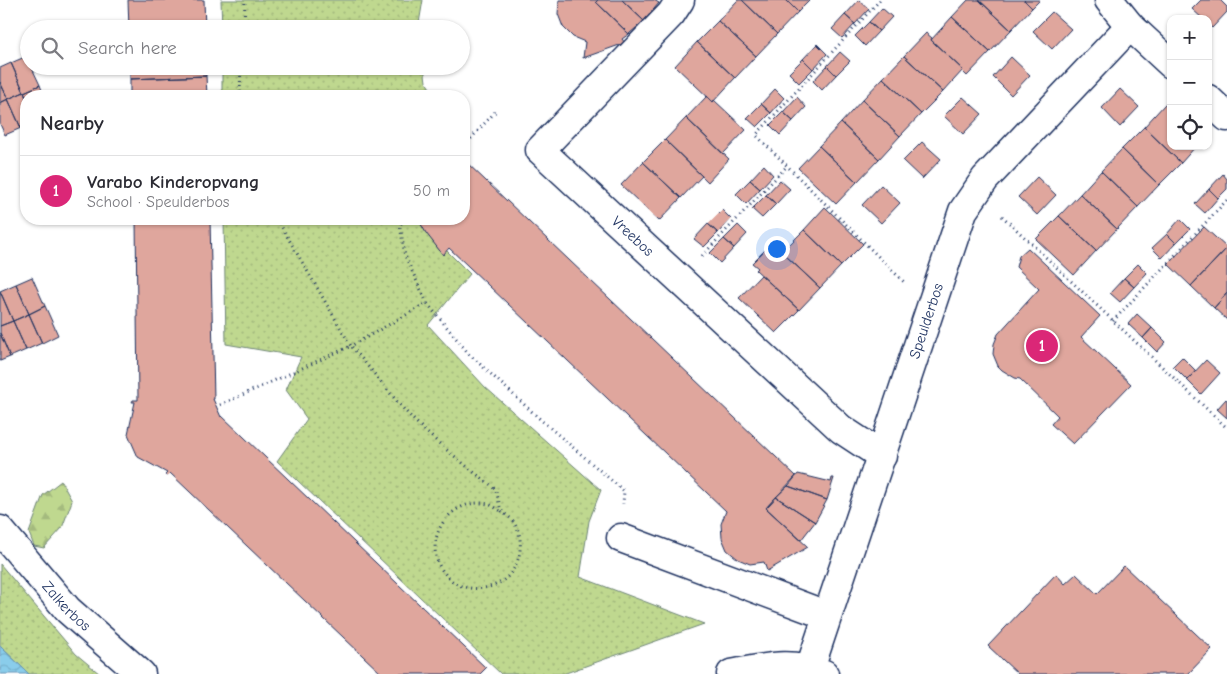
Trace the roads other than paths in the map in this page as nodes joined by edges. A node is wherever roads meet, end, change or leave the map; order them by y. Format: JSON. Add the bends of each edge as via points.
{"nodes":[{"id":1,"x":680,"y":0,"type":"edge"},
{"id":2,"x":1109,"y":0,"type":"edge"},
{"id":3,"x":1130,"y":26,"type":"junction"},
{"id":4,"x":1167,"y":60,"type":"edge"},
{"id":5,"x":1212,"y":103,"type":"edge"},
{"id":6,"x":1227,"y":117,"type":"edge"},
{"id":7,"x":882,"y":456,"type":"junction"},
{"id":8,"x":0,"y":530,"type":"edge"},
{"id":9,"x":621,"y":538,"type":"road end"},
{"id":10,"x":826,"y":615,"type":"junction"},
{"id":11,"x":817,"y":671,"type":"edge"},
{"id":12,"x":141,"y":674,"type":"edge"},
{"id":13,"x":731,"y":674,"type":"edge"}],
"edges":[{"from":1,"to":7,"type":"street","name":"Vreebos","via":[[671,14],[540,150],[841,429]]},
{"from":2,"to":3,"type":"street"},
{"from":3,"to":4,"type":"street"},
{"from":3,"to":7,"type":"street","name":"Speulderbos","via":[[985,179],[963,211]]},
{"from":5,"to":6,"type":"street"},
{"from":7,"to":10,"type":"street","name":"Speulderbos"},
{"from":8,"to":12,"type":"street","name":"Zalkerbos","via":[[68,610]]},
{"from":9,"to":10,"type":"street"},
{"from":10,"to":11,"type":"street","name":"Speulderbos"},
{"from":11,"to":13,"type":"street","via":[[782,665]]}]}
